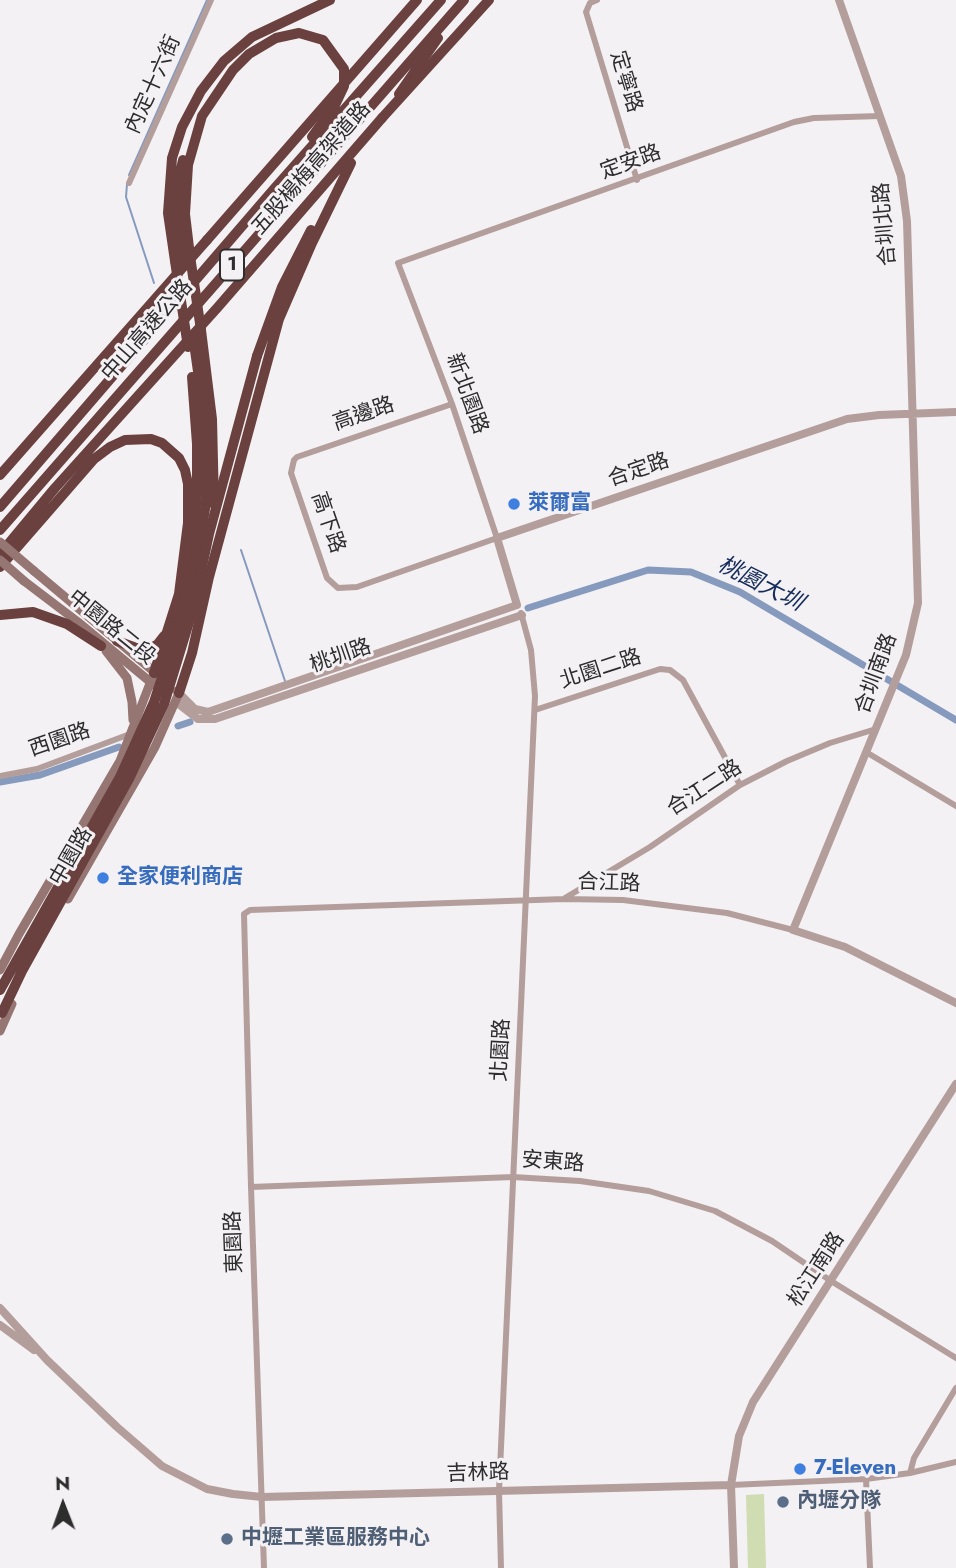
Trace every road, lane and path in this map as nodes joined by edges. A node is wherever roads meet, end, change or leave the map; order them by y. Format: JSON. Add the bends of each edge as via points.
{"nodes":[{"id":1,"x":211,"y":0,"type":"edge"},
{"id":2,"x":330,"y":0,"type":"edge"},
{"id":3,"x":417,"y":0,"type":"edge"},
{"id":4,"x":441,"y":0,"type":"edge"},
{"id":5,"x":464,"y":0,"type":"edge"},
{"id":6,"x":489,"y":0,"type":"edge"},
{"id":7,"x":597,"y":0,"type":"edge"},
{"id":8,"x":839,"y":0,"type":"edge"},
{"id":9,"x":880,"y":116,"type":"junction"},
{"id":10,"x":351,"y":163,"type":"junction"},
{"id":11,"x":637,"y":180,"type":"junction"},
{"id":12,"x":129,"y":183,"type":"dead end"},
{"id":13,"x":274,"y":189,"type":"junction"},
{"id":14,"x":182,"y":259,"type":"junction"},
{"id":15,"x":398,"y":263,"type":"joint"},
{"id":16,"x":194,"y":338,"type":"junction"},
{"id":17,"x":452,"y":404,"type":"junction"},
{"id":18,"x":956,"y":412,"type":"edge"},
{"id":19,"x":911,"y":414,"type":"junction"},
{"id":20,"x":292,"y":465,"type":"joint"},
{"id":21,"x":0,"y":475,"type":"edge"},
{"id":22,"x":206,"y":503,"type":"junction"},
{"id":23,"x":0,"y":507,"type":"edge"},
{"id":24,"x":0,"y":530,"type":"edge"},
{"id":25,"x":497,"y":538,"type":"junction"},
{"id":26,"x":0,"y":542,"type":"edge"},
{"id":27,"x":0,"y":554,"type":"edge"},
{"id":28,"x":0,"y":560,"type":"edge"},
{"id":29,"x":0,"y":567,"type":"edge"},
{"id":30,"x":184,"y":570,"type":"junction"},
{"id":31,"x":209,"y":577,"type":"junction"},
{"id":32,"x":338,"y":589,"type":"joint"},
{"id":33,"x":517,"y":605,"type":"junction"},
{"id":34,"x":0,"y":615,"type":"edge"},
{"id":35,"x":522,"y":615,"type":"junction"},
{"id":36,"x":173,"y":618,"type":"junction"},
{"id":37,"x":89,"y":631,"type":"junction"},
{"id":38,"x":117,"y":641,"type":"junction"},
{"id":39,"x":101,"y":646,"type":"junction"},
{"id":40,"x":153,"y":678,"type":"junction"},
{"id":41,"x":166,"y":688,"type":"junction"},
{"id":42,"x":177,"y":697,"type":"junction"},
{"id":43,"x":535,"y":710,"type":"junction"},
{"id":44,"x":133,"y":723,"type":"junction"},
{"id":45,"x":876,"y":729,"type":"junction"},
{"id":46,"x":130,"y":734,"type":"junction"},
{"id":47,"x":866,"y":752,"type":"junction"},
{"id":48,"x":0,"y":776,"type":"edge"},
{"id":49,"x":740,"y":785,"type":"junction"},
{"id":50,"x":956,"y":806,"type":"edge"},
{"id":51,"x":118,"y":812,"type":"junction"},
{"id":52,"x":564,"y":900,"type":"junction"},
{"id":53,"x":526,"y":901,"type":"junction"},
{"id":54,"x":244,"y":915,"type":"joint"},
{"id":55,"x":793,"y":930,"type":"junction"},
{"id":56,"x":0,"y":970,"type":"edge"},
{"id":57,"x":0,"y":990,"type":"edge"},
{"id":58,"x":956,"y":1003,"type":"edge"},
{"id":59,"x":1,"y":1016,"type":"edge"},
{"id":60,"x":0,"y":1031,"type":"edge"},
{"id":61,"x":956,"y":1084,"type":"edge"},
{"id":62,"x":513,"y":1177,"type":"junction"},
{"id":63,"x":251,"y":1187,"type":"junction"},
{"id":64,"x":831,"y":1281,"type":"junction"},
{"id":65,"x":0,"y":1308,"type":"edge"},
{"id":66,"x":0,"y":1325,"type":"edge"},
{"id":67,"x":956,"y":1358,"type":"edge"},
{"id":68,"x":47,"y":1360,"type":"junction"},
{"id":69,"x":956,"y":1388,"type":"edge"},
{"id":70,"x":956,"y":1462,"type":"edge"},
{"id":71,"x":910,"y":1474,"type":"junction"},
{"id":72,"x":866,"y":1479,"type":"junction"},
{"id":73,"x":731,"y":1485,"type":"junction"},
{"id":74,"x":499,"y":1491,"type":"junction"},
{"id":75,"x":262,"y":1497,"type":"junction"},
{"id":76,"x":264,"y":1568,"type":"edge"},
{"id":77,"x":501,"y":1568,"type":"edge"},
{"id":78,"x":734,"y":1568,"type":"edge"},
{"id":79,"x":870,"y":1568,"type":"edge"}],
"edges":[{"from":1,"to":12,"type":"street","name":"內定十六街"},
{"from":2,"to":14,"type":"highway","via":[[252,37],[206,95],[192,124],[180,173],[177,221]]},
{"from":3,"to":21,"type":"highway","name":"五股楊梅高架道路","number":"1","bridge":true},
{"from":4,"to":13,"type":"highway","name":"中山高速公路","number":"1"},
{"from":5,"to":10,"type":"highway"},
{"from":5,"to":24,"type":"highway","name":"中山高速公路","number":"1"},
{"from":6,"to":27,"type":"highway","name":"五股楊梅高架道路","number":"1","bridge":true},
{"from":7,"to":11,"type":"street","name":"定寧路","via":[[586,12]]},
{"from":8,"to":9,"type":"street","name":"合圳北路"},
{"from":9,"to":11,"type":"street","name":"定安路","via":[[794,122]]},
{"from":9,"to":19,"type":"street","name":"合圳北路","via":[[901,176],[907,221]]},
{"from":10,"to":31,"type":"highway","via":[[279,319]]},
{"from":10,"to":59,"type":"highway","bridge":true,"via":[[293,265],[268,322],[164,704],[130,777]]},
{"from":11,"to":15,"type":"street","name":"定安路"},
{"from":13,"to":14,"type":"highway","via":[[344,86],[344,69],[323,40],[299,33],[276,38],[249,54],[201,116],[188,165]]},
{"from":13,"to":23,"type":"highway","name":"中山高速公路","number":"1"},
{"from":14,"to":16,"type":"highway","bridge":true},
{"from":14,"to":16,"type":"highway","bridge":true},
{"from":15,"to":17,"type":"street","name":"新北園路"},
{"from":16,"to":22,"type":"highway","via":[[204,414]]},
{"from":16,"to":31,"type":"highway","via":[[215,454]]},
{"from":16,"to":57,"type":"highway","bridge":true,"via":[[197,494],[181,619],[154,702],[120,777]]},
{"from":17,"to":20,"type":"street","name":"高邊路","via":[[296,457]]},
{"from":17,"to":25,"type":"street","name":"新北園路"},
{"from":18,"to":19,"type":"street","name":"合定路"},
{"from":19,"to":25,"type":"street","name":"合定路","via":[[847,419]]},
{"from":19,"to":45,"type":"street","name":"合圳南路","via":[[918,603],[906,655]]},
{"from":20,"to":32,"type":"street","name":"高下路","via":[[327,578]]},
{"from":22,"to":30,"type":"highway"},
{"from":22,"to":41,"type":"highway","via":[[192,587]]},
{"from":25,"to":32,"type":"street","name":"合定路"},
{"from":25,"to":33,"type":"street","name":"北園路"},
{"from":26,"to":38,"type":"main road","name":"中園路二段","bridge":true},
{"from":28,"to":37,"type":"main road","name":"中園路二段","bridge":true},
{"from":29,"to":30,"type":"highway","via":[[94,459],[110,447],[139,438],[163,443],[185,470],[189,510]]},
{"from":30,"to":36,"type":"highway"},
{"from":31,"to":42,"type":"highway"},
{"from":33,"to":35,"type":"street","name":"北園路"},
{"from":33,"to":42,"type":"street","name":"桃圳路","via":[[208,712]]},
{"from":34,"to":39,"type":"highway","via":[[33,612],[66,624]]},
{"from":35,"to":42,"type":"street","name":"桃圳路","via":[[215,719],[198,719]]},
{"from":35,"to":43,"type":"street","name":"北園路","via":[[535,673]]},
{"from":36,"to":38,"type":"highway","via":[[164,636],[149,649],[134,649]]},
{"from":36,"to":40,"type":"highway"},
{"from":37,"to":39,"type":"main road"},
{"from":37,"to":40,"type":"main road","name":"中園路二段"},
{"from":38,"to":40,"type":"main road","name":"中園路二段"},
{"from":39,"to":44,"type":"main road","via":[[127,678]]},
{"from":40,"to":41,"type":"main road","name":"中園路二段"},
{"from":40,"to":44,"type":"main road","name":"中園路"},
{"from":41,"to":42,"type":"main road","name":"中園路二段"},
{"from":41,"to":51,"type":"main road"},
{"from":42,"to":51,"type":"main road","name":"中園路"},
{"from":43,"to":49,"type":"street","name":"北園二路","via":[[660,669],[670,670],[683,680]]},
{"from":43,"to":53,"type":"street","name":"北園路"},
{"from":44,"to":46,"type":"main road","name":"中園路"},
{"from":45,"to":47,"type":"street","name":"合圳南路"},
{"from":45,"to":49,"type":"street","name":"合江二路","via":[[830,743]]},
{"from":46,"to":48,"type":"street","name":"西園路","via":[[37,769]]},
{"from":46,"to":56,"type":"main road","name":"中園路","via":[[120,761]]},
{"from":47,"to":50,"type":"street"},
{"from":47,"to":55,"type":"street","name":"合圳南路"},
{"from":49,"to":52,"type":"street","name":"合江二路"},
{"from":51,"to":60,"type":"main road","name":"中園路","via":[[45,936]]},
{"from":52,"to":53,"type":"street","name":"合江路"},
{"from":52,"to":55,"type":"street","name":"合江路","via":[[630,901],[727,913]]},
{"from":53,"to":54,"type":"street","name":"合江路","via":[[250,910]]},
{"from":53,"to":62,"type":"street","name":"北園路"},
{"from":54,"to":63,"type":"street","name":"東園路"},
{"from":55,"to":58,"type":"street","name":"合江路","via":[[845,947]]},
{"from":61,"to":64,"type":"street","name":"松江南路"},
{"from":62,"to":63,"type":"street","name":"安東路"},
{"from":62,"to":64,"type":"street","name":"安東路","via":[[649,1191],[707,1208],[772,1241]]},
{"from":62,"to":74,"type":"street","name":"北園路"},
{"from":63,"to":75,"type":"street","name":"東園路"},
{"from":64,"to":67,"type":"street","name":"安東路"},
{"from":64,"to":73,"type":"street","name":"松江南路","via":[[752,1402]]},
{"from":65,"to":68,"type":"street","name":"吉林路"},
{"from":66,"to":68,"type":"street","name":"吉林路"},
{"from":68,"to":75,"type":"street","name":"吉林路","via":[[162,1466],[207,1489]]},
{"from":69,"to":71,"type":"street","via":[[914,1458]]},
{"from":70,"to":71,"type":"street","name":"吉林路"},
{"from":71,"to":72,"type":"street","name":"吉林路"},
{"from":72,"to":73,"type":"street","name":"吉林路"},
{"from":72,"to":79,"type":"street"},
{"from":73,"to":74,"type":"street","name":"吉林路"},
{"from":73,"to":78,"type":"street","name":"松江南路"},
{"from":74,"to":75,"type":"street","name":"吉林路"},
{"from":74,"to":77,"type":"street","name":"北園路"},
{"from":75,"to":76,"type":"street","name":"東園路"}]}
